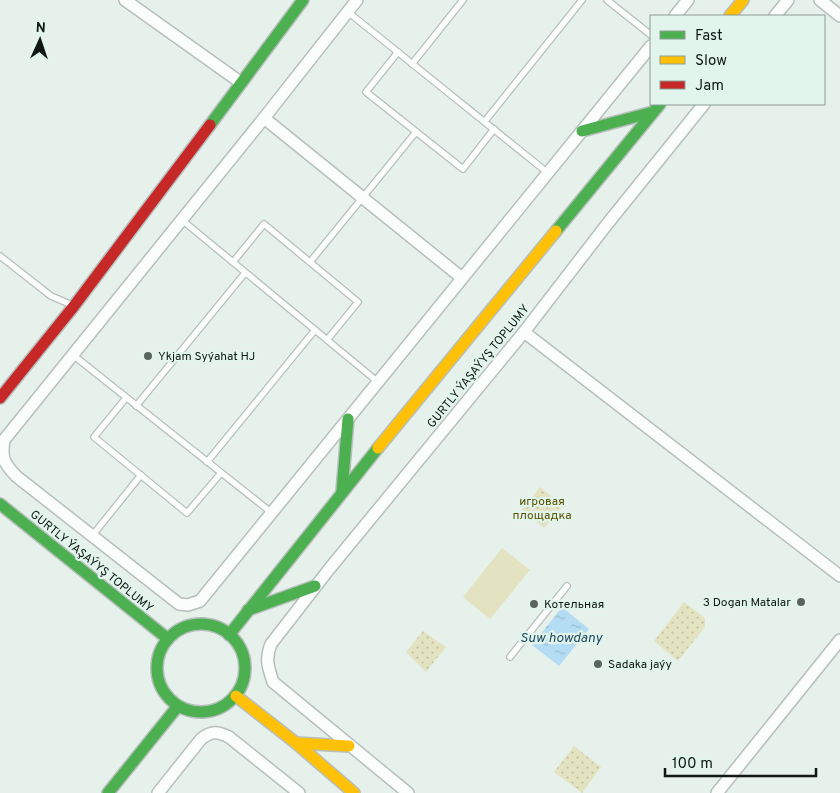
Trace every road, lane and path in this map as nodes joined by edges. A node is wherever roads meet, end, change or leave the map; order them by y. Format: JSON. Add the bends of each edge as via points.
{"nodes":[{"id":1,"x":125,"y":0,"type":"edge"},
{"id":2,"x":302,"y":0,"type":"edge"},
{"id":3,"x":357,"y":0,"type":"edge"},
{"id":4,"x":463,"y":0,"type":"edge"},
{"id":5,"x":582,"y":0,"type":"edge"},
{"id":6,"x":607,"y":0,"type":"edge"},
{"id":7,"x":688,"y":0,"type":"edge"},
{"id":8,"x":743,"y":0,"type":"edge"},
{"id":9,"x":788,"y":0,"type":"edge"},
{"id":10,"x":820,"y":0,"type":"edge"},
{"id":11,"x":348,"y":12,"type":"junction"},
{"id":12,"x":676,"y":15,"type":"edge"},
{"id":13,"x":731,"y":15,"type":"edge"},
{"id":14,"x":776,"y":15,"type":"edge"},
{"id":15,"x":840,"y":16,"type":"edge"},
{"id":16,"x":650,"y":34,"type":"edge"},
{"id":17,"x":650,"y":47,"type":"edge"},
{"id":18,"x":398,"y":52,"type":"junction"},
{"id":19,"x":412,"y":64,"type":"junction"},
{"id":20,"x":240,"y":82,"type":"junction"},
{"id":21,"x":703,"y":105,"type":"edge"},
{"id":22,"x":657,"y":108,"type":"edge"},
{"id":23,"x":264,"y":118,"type":"junction"},
{"id":24,"x":485,"y":121,"type":"junction"},
{"id":25,"x":494,"y":129,"type":"junction"},
{"id":26,"x":416,"y":132,"type":"junction"},
{"id":27,"x":582,"y":132,"type":"junction"},
{"id":28,"x":548,"y":173,"type":"junction"},
{"id":29,"x":362,"y":197,"type":"junction"},
{"id":30,"x":182,"y":220,"type":"junction"},
{"id":31,"x":0,"y":256,"type":"edge"},
{"id":32,"x":233,"y":262,"type":"junction"},
{"id":33,"x":310,"y":262,"type":"junction"},
{"id":34,"x":245,"y":273,"type":"junction"},
{"id":35,"x":462,"y":278,"type":"junction"},
{"id":36,"x":74,"y":306,"type":"junction"},
{"id":37,"x":315,"y":330,"type":"junction"},
{"id":38,"x":524,"y":332,"type":"junction"},
{"id":39,"x":327,"y":340,"type":"junction"},
{"id":40,"x":73,"y":355,"type":"junction"},
{"id":41,"x":378,"y":382,"type":"junction"},
{"id":42,"x":0,"y":398,"type":"edge"},
{"id":43,"x":126,"y":398,"type":"junction"},
{"id":44,"x":136,"y":406,"type":"junction"},
{"id":45,"x":348,"y":419,"type":"junction"},
{"id":46,"x":207,"y":462,"type":"junction"},
{"id":47,"x":221,"y":473,"type":"junction"},
{"id":48,"x":141,"y":475,"type":"junction"},
{"id":49,"x":342,"y":491,"type":"junction"},
{"id":50,"x":0,"y":504,"type":"edge"},
{"id":51,"x":272,"y":514,"type":"junction"},
{"id":52,"x":92,"y":536,"type":"junction"},
{"id":53,"x":840,"y":576,"type":"edge"},
{"id":54,"x":316,"y":586,"type":"junction"},
{"id":55,"x":567,"y":586,"type":"dead end"},
{"id":56,"x":248,"y":610,"type":"junction"},
{"id":57,"x":229,"y":635,"type":"junction"},
{"id":58,"x":168,"y":639,"type":"junction"},
{"id":59,"x":840,"y":640,"type":"edge"},
{"id":60,"x":510,"y":657,"type":"dead end"},
{"id":61,"x":236,"y":696,"type":"junction"},
{"id":62,"x":178,"y":706,"type":"junction"},
{"id":63,"x":296,"y":743,"type":"junction"},
{"id":64,"x":349,"y":746,"type":"junction"},
{"id":65,"x":330,"y":774,"type":"junction"},
{"id":66,"x":108,"y":793,"type":"edge"},
{"id":67,"x":158,"y":793,"type":"edge"},
{"id":68,"x":299,"y":793,"type":"edge"},
{"id":69,"x":339,"y":793,"type":"edge"},
{"id":70,"x":354,"y":793,"type":"edge"},
{"id":71,"x":408,"y":793,"type":"edge"},
{"id":72,"x":717,"y":793,"type":"edge"}],
"edges":[{"from":1,"to":20,"type":"street"},
{"from":2,"to":20,"type":"street"},
{"from":3,"to":11,"type":"street"},
{"from":4,"to":19,"type":"lane"},
{"from":5,"to":24,"type":"lane"},
{"from":6,"to":16,"type":"lane"},
{"from":7,"to":12,"type":"street"},
{"from":8,"to":13,"type":"street"},
{"from":9,"to":14,"type":"street"},
{"from":10,"to":15,"type":"street"},
{"from":11,"to":18,"type":"lane"},
{"from":11,"to":23,"type":"street"},
{"from":17,"to":27,"type":"street"},
{"from":18,"to":19,"type":"lane"},
{"from":18,"to":26,"type":"lane","via":[[366,92]]},
{"from":19,"to":24,"type":"lane"},
{"from":20,"to":36,"type":"street"},
{"from":21,"to":38,"type":"street","name":"GURTLY ÝAŞAÝYŞ TOPLUMY"},
{"from":22,"to":27,"type":"street"},
{"from":22,"to":49,"type":"street","name":"GURTLY ÝAŞAÝYŞ TOPLUMY"},
{"from":23,"to":29,"type":"street"},
{"from":23,"to":30,"type":"street"},
{"from":24,"to":25,"type":"lane"},
{"from":25,"to":26,"type":"lane","via":[[463,169]]},
{"from":25,"to":28,"type":"lane"},
{"from":26,"to":29,"type":"lane"},
{"from":27,"to":28,"type":"street"},
{"from":28,"to":35,"type":"street"},
{"from":29,"to":33,"type":"lane"},
{"from":29,"to":35,"type":"street"},
{"from":30,"to":32,"type":"lane"},
{"from":30,"to":40,"type":"street"},
{"from":31,"to":36,"type":"lane","via":[[51,296]]},
{"from":32,"to":33,"type":"lane","via":[[264,224]]},
{"from":32,"to":34,"type":"lane"},
{"from":33,"to":39,"type":"lane","via":[[358,302]]},
{"from":34,"to":37,"type":"lane"},
{"from":34,"to":44,"type":"lane"},
{"from":35,"to":41,"type":"street"},
{"from":36,"to":42,"type":"street"},
{"from":37,"to":39,"type":"lane"},
{"from":37,"to":46,"type":"lane"},
{"from":38,"to":53,"type":"street"},
{"from":38,"to":54,"type":"street","name":"GURTLY ÝAŞAÝYŞ TOPLUMY"},
{"from":39,"to":41,"type":"lane"},
{"from":40,"to":43,"type":"lane"},
{"from":40,"to":52,"type":"street","via":[[4,440],[2,452],[5,464],[16,476]]},
{"from":41,"to":45,"type":"street"},
{"from":43,"to":44,"type":"lane"},
{"from":43,"to":48,"type":"lane","via":[[94,437]]},
{"from":44,"to":46,"type":"lane"},
{"from":45,"to":49,"type":"street"},
{"from":45,"to":51,"type":"street"},
{"from":46,"to":47,"type":"lane"},
{"from":47,"to":48,"type":"lane","via":[[187,513]]},
{"from":47,"to":51,"type":"lane"},
{"from":48,"to":52,"type":"lane"},
{"from":49,"to":56,"type":"street","name":"GURTLY ÝAŞAÝYŞ TOPLUMY"},
{"from":50,"to":58,"type":"street","name":"GURTLY ÝAŞAÝYŞ TOPLUMY"},
{"from":51,"to":52,"type":"street","via":[[200,601],[188,605],[179,604]]},
{"from":54,"to":56,"type":"street"},
{"from":54,"to":64,"type":"street","name":"GURTLY ÝAŞAÝYŞ TOPLUMY","via":[[271,644],[267,655],[273,682]]},
{"from":55,"to":60,"type":"lane"},
{"from":56,"to":57,"type":"street","name":"GURTLY ÝAŞAÝYŞ TOPLUMY"},
{"from":57,"to":58,"type":"street","via":[[216,627],[199,624],[182,628]]},
{"from":57,"to":61,"type":"street","via":[[241,649],[245,665],[244,681]]},
{"from":58,"to":62,"type":"street","via":[[159,654],[158,679],[166,695]]},
{"from":59,"to":72,"type":"street"},
{"from":61,"to":62,"type":"street","via":[[209,712],[193,712]]},
{"from":61,"to":63,"type":"street"},
{"from":62,"to":66,"type":"street"},
{"from":63,"to":64,"type":"street"},
{"from":63,"to":65,"type":"street"},
{"from":64,"to":71,"type":"street"},
{"from":65,"to":69,"type":"street"},
{"from":65,"to":70,"type":"street"},
{"from":67,"to":68,"type":"street","via":[[201,739],[209,733],[219,732]]}]}
